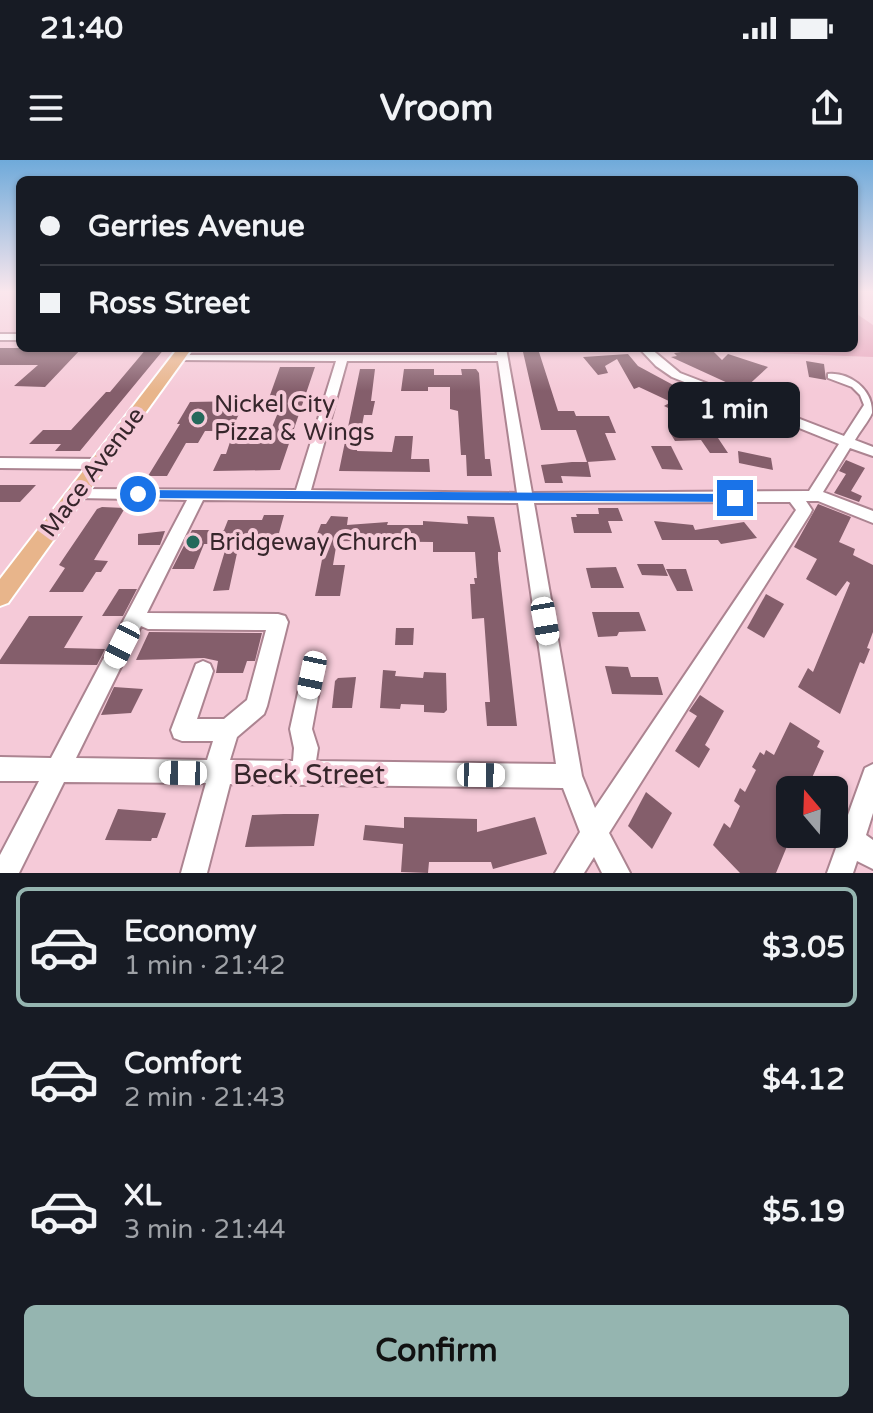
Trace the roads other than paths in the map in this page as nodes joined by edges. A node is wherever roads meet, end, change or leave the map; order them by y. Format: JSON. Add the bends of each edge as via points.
{"nodes":[{"id":1,"x":648,"y":352,"type":"edge"},
{"id":2,"x":181,"y":353,"type":"edge"},
{"id":3,"x":502,"y":353,"type":"edge"},
{"id":4,"x":342,"y":358,"type":"junction"},
{"id":5,"x":832,"y":376,"type":"dead end"},
{"id":6,"x":846,"y":442,"type":"junction"},
{"id":7,"x":873,"y":452,"type":"edge"},
{"id":8,"x":0,"y":463,"type":"edge"},
{"id":9,"x":98,"y":464,"type":"junction"},
{"id":10,"x":77,"y":493,"type":"junction"},
{"id":11,"x":198,"y":494,"type":"junction"},
{"id":12,"x":302,"y":495,"type":"junction"},
{"id":13,"x":804,"y":497,"type":"junction"},
{"id":14,"x":524,"y":498,"type":"junction"},
{"id":15,"x":873,"y":517,"type":"edge"},
{"id":16,"x":0,"y":596,"type":"edge"},
{"id":17,"x":148,"y":621,"type":"dead end"},
{"id":18,"x":203,"y":671,"type":"dead end"},
{"id":19,"x":312,"y":675,"type":"dead end"},
{"id":20,"x":228,"y":730,"type":"junction"},
{"id":21,"x":0,"y":769,"type":"edge"},
{"id":22,"x":58,"y":770,"type":"junction"},
{"id":23,"x":218,"y":774,"type":"junction"},
{"id":24,"x":303,"y":774,"type":"junction"},
{"id":25,"x":570,"y":776,"type":"junction"},
{"id":26,"x":873,"y":776,"type":"edge"},
{"id":27,"x":594,"y":832,"type":"junction"},
{"id":28,"x":851,"y":840,"type":"junction"},
{"id":29,"x":873,"y":856,"type":"edge"},
{"id":30,"x":5,"y":873,"type":"edge"},
{"id":31,"x":194,"y":873,"type":"edge"},
{"id":32,"x":568,"y":873,"type":"edge"},
{"id":33,"x":617,"y":873,"type":"edge"},
{"id":34,"x":840,"y":873,"type":"edge"}],
"edges":[{"from":1,"to":6,"type":"street","via":[[676,375]]},
{"from":2,"to":4,"type":"street"},
{"from":2,"to":9,"type":"main road","name":"Mace Avenue"},
{"from":3,"to":4,"type":"street"},
{"from":3,"to":14,"type":"street"},
{"from":4,"to":12,"type":"street"},
{"from":5,"to":6,"type":"street","via":[[849,380],[869,397],[870,405]]},
{"from":6,"to":7,"type":"street"},
{"from":6,"to":13,"type":"street"},
{"from":8,"to":9,"type":"street"},
{"from":9,"to":10,"type":"main road","name":"Mace Avenue"},
{"from":10,"to":11,"type":"street"},
{"from":10,"to":16,"type":"main road","name":"Mace Avenue"},
{"from":11,"to":12,"type":"street"},
{"from":11,"to":22,"type":"street"},
{"from":12,"to":14,"type":"street"},
{"from":13,"to":14,"type":"street"},
{"from":13,"to":15,"type":"street","via":[[832,500]]},
{"from":13,"to":27,"type":"street","via":[[804,510]]},
{"from":14,"to":25,"type":"street"},
{"from":17,"to":20,"type":"street","via":[[278,622],[256,706]]},
{"from":18,"to":20,"type":"street","via":[[182,730]]},
{"from":19,"to":24,"type":"street","via":[[301,729],[306,748]]},
{"from":20,"to":23,"type":"street"},
{"from":21,"to":22,"type":"street","name":"Beck Street"},
{"from":22,"to":23,"type":"street","name":"Beck Street"},
{"from":22,"to":30,"type":"street"},
{"from":23,"to":24,"type":"street","name":"Beck Street"},
{"from":23,"to":31,"type":"street"},
{"from":24,"to":25,"type":"street","name":"Beck Street"},
{"from":25,"to":27,"type":"street"},
{"from":26,"to":28,"type":"street"},
{"from":27,"to":32,"type":"street"},
{"from":27,"to":33,"type":"street"},
{"from":28,"to":29,"type":"street"},
{"from":28,"to":34,"type":"street"}]}
